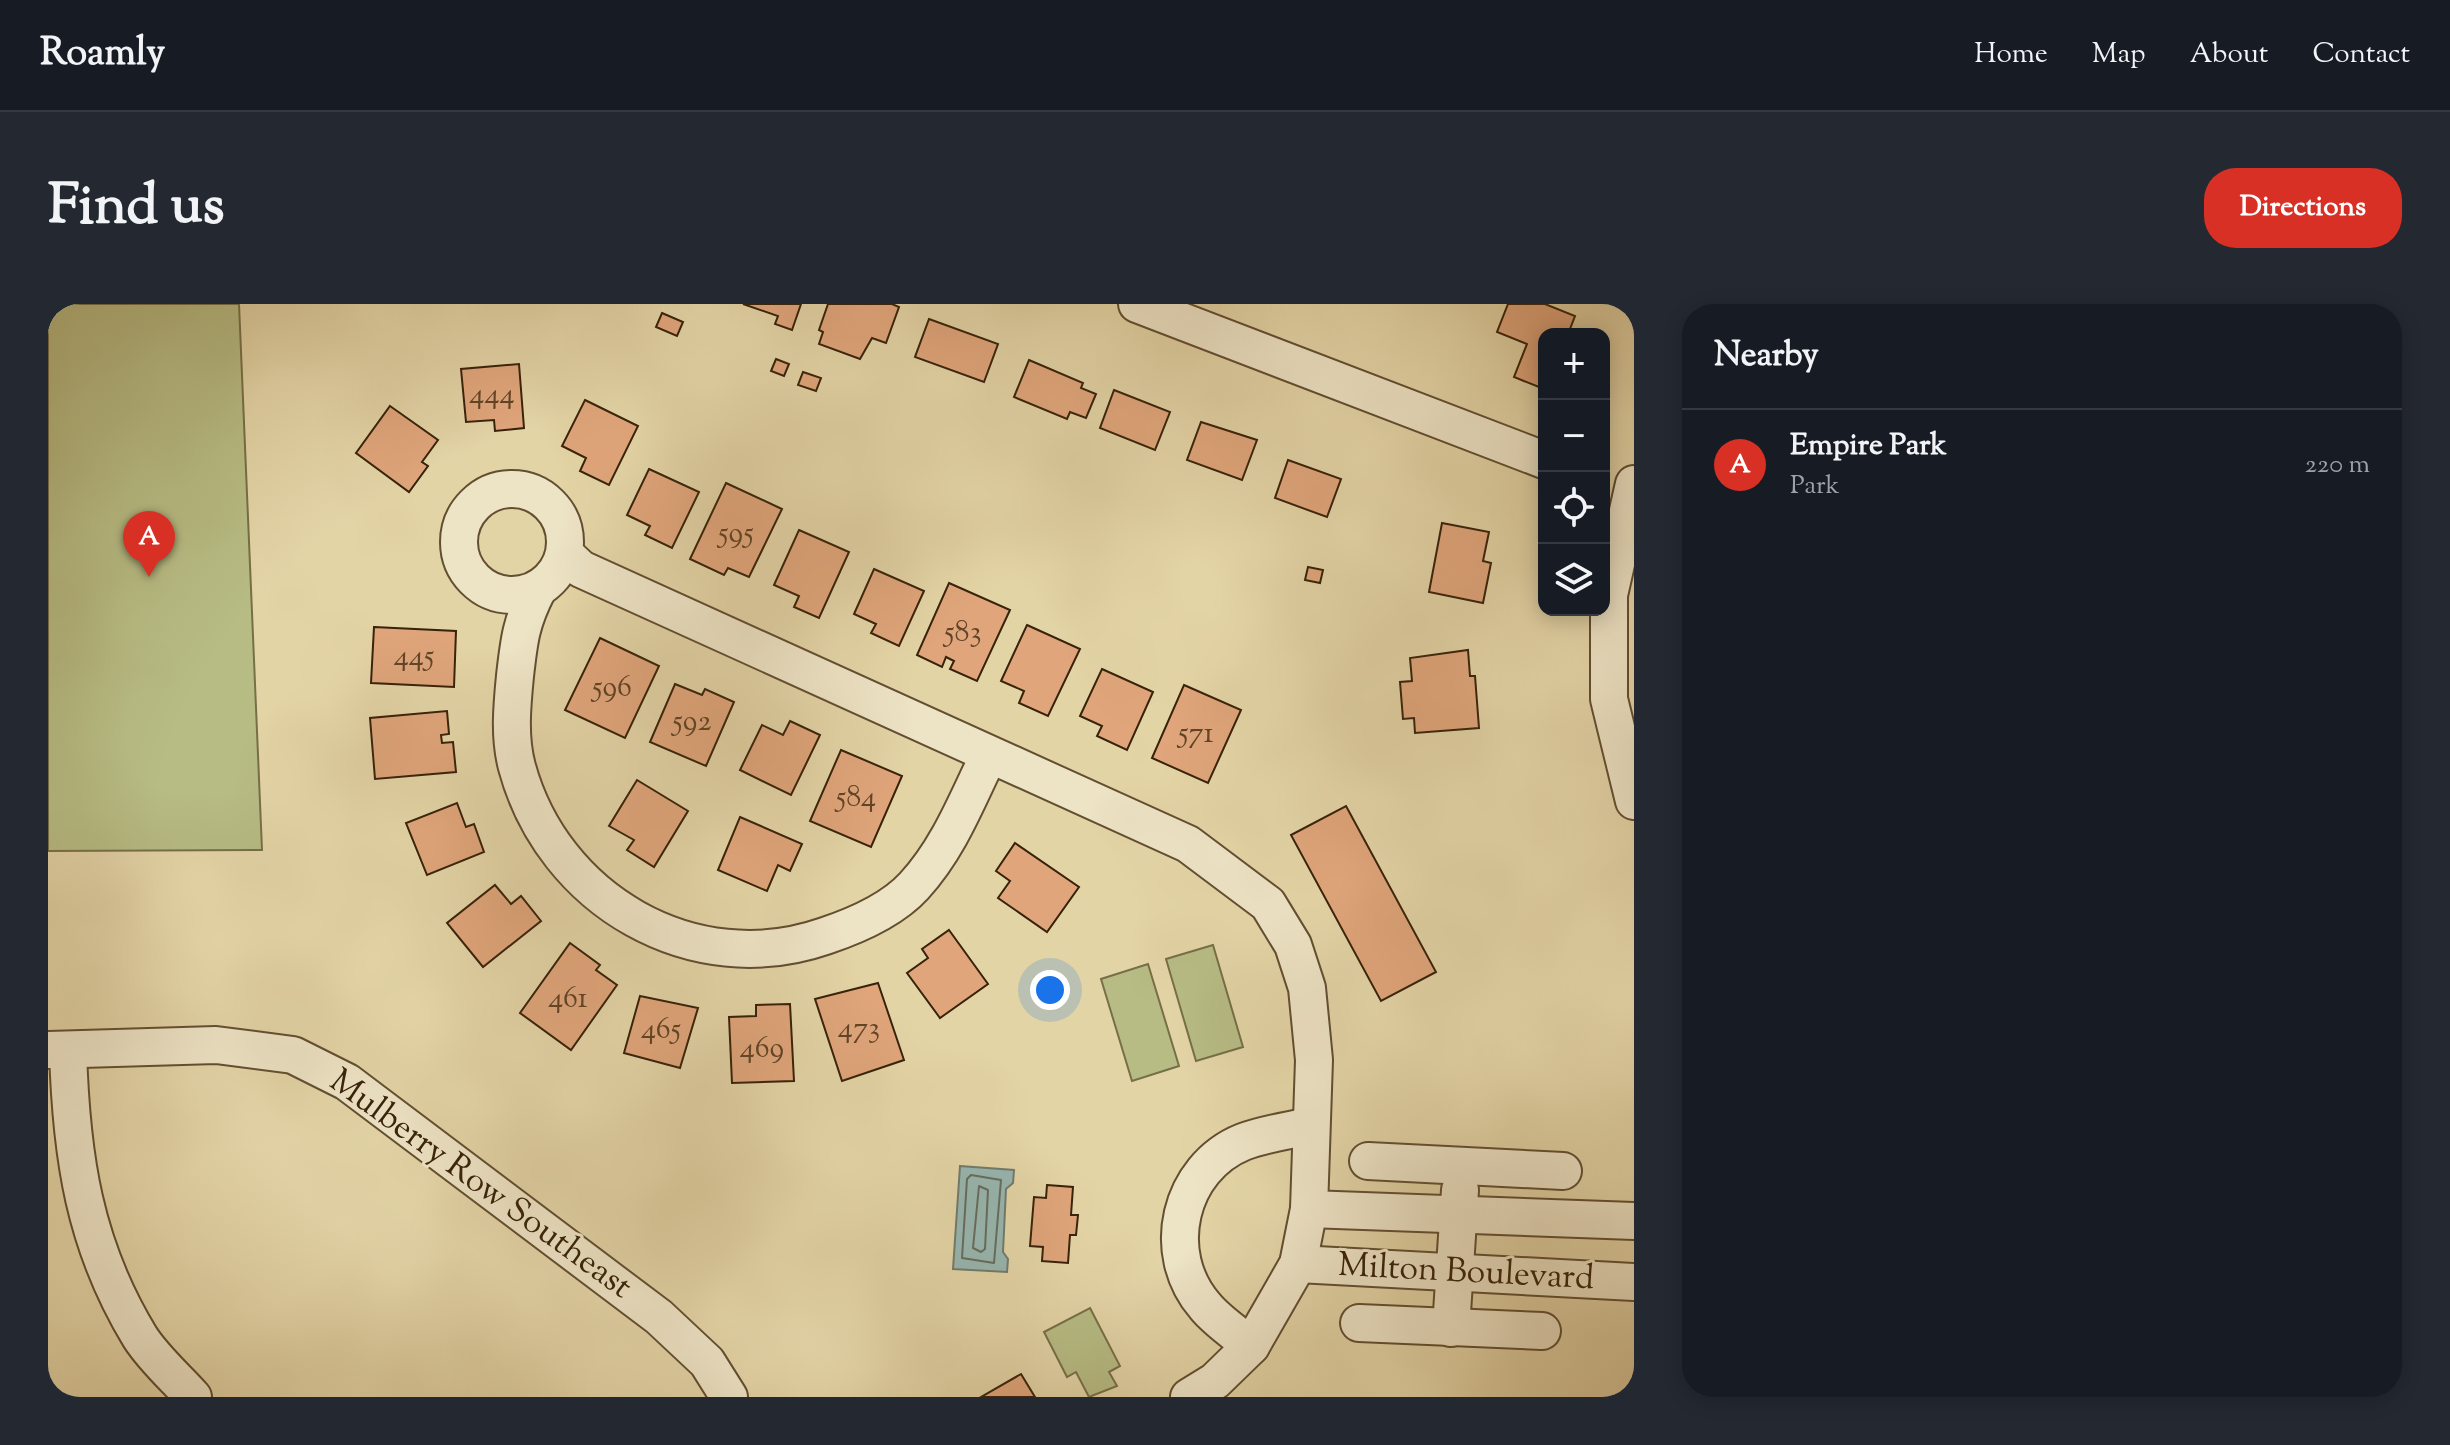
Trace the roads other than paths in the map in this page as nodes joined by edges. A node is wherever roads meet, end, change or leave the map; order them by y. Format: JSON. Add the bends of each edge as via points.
{"nodes":[{"id":1,"x":1137,"y":304,"type":"edge"},
{"id":2,"x":1538,"y":458,"type":"edge"},
{"id":3,"x":1626,"y":488,"type":"edge"},
{"id":4,"x":565,"y":554,"type":"junction"},
{"id":5,"x":538,"y":589,"type":"junction"},
{"id":6,"x":989,"y":755,"type":"junction"},
{"id":7,"x":1634,"y":801,"type":"edge"},
{"id":8,"x":58,"y":1050,"type":"edge"},
{"id":9,"x":1309,"y":1126,"type":"junction"},
{"id":10,"x":1368,"y":1161,"type":"dead end"},
{"id":11,"x":1461,"y":1166,"type":"junction"},
{"id":12,"x":1563,"y":1171,"type":"dead end"},
{"id":13,"x":1309,"y":1209,"type":"junction"},
{"id":14,"x":1459,"y":1215,"type":"junction"},
{"id":15,"x":1634,"y":1221,"type":"edge"},
{"id":16,"x":1298,"y":1264,"type":"junction"},
{"id":17,"x":1454,"y":1273,"type":"junction"},
{"id":18,"x":1634,"y":1282,"type":"edge"},
{"id":19,"x":1359,"y":1323,"type":"dead end"},
{"id":20,"x":1451,"y":1328,"type":"junction"},
{"id":21,"x":1542,"y":1331,"type":"dead end"},
{"id":22,"x":1251,"y":1346,"type":"junction"},
{"id":23,"x":193,"y":1397,"type":"edge"},
{"id":24,"x":729,"y":1397,"type":"edge"},
{"id":25,"x":1189,"y":1397,"type":"edge"}],
"edges":[{"from":1,"to":2,"type":"street"},
{"from":3,"to":7,"type":"street","via":[[1609,595],[1609,699]]},
{"from":4,"to":5,"type":"street","via":[[558,571]]},
{"from":4,"to":5,"type":"street","via":[[561,518],[545,499],[524,489],[503,488],[485,495],[466,512],[458,549],[465,570],[479,585],[501,595]]},
{"from":4,"to":6,"type":"street","via":[[581,569]]},
{"from":5,"to":6,"type":"street","via":[[521,622],[511,715],[516,765],[529,801],[563,859],[586,886],[662,933],[743,950],[803,944],[858,925],[912,889],[943,851]]},
{"from":6,"to":9,"type":"street","via":[[1188,844],[1268,904],[1293,945],[1307,988],[1314,1060]]},
{"from":8,"to":23,"type":"street","via":[[87,1222],[142,1340]]},
{"from":8,"to":24,"type":"street","name":"Mulberry Row Southeast","via":[[216,1045],[293,1055],[347,1082],[659,1317],[707,1362]]},
{"from":9,"to":13,"type":"street"},
{"from":9,"to":22,"type":"street","via":[[1244,1142],[1220,1155],[1194,1182],[1181,1211],[1178,1236],[1184,1267],[1204,1305]]},
{"from":10,"to":11,"type":"street"},
{"from":11,"to":12,"type":"street"},
{"from":11,"to":14,"type":"street"},
{"from":13,"to":14,"type":"street","name":"Milton Boulevard"},
{"from":13,"to":16,"type":"street"},
{"from":14,"to":15,"type":"street","name":"Milton Boulevard"},
{"from":14,"to":17,"type":"street"},
{"from":16,"to":17,"type":"street","name":"Milton Boulevard"},
{"from":16,"to":22,"type":"street"},
{"from":17,"to":18,"type":"street","name":"Milton Boulevard"},
{"from":17,"to":20,"type":"street"},
{"from":19,"to":20,"type":"street"},
{"from":20,"to":21,"type":"street"},
{"from":22,"to":25,"type":"street","via":[[1215,1381]]}]}
